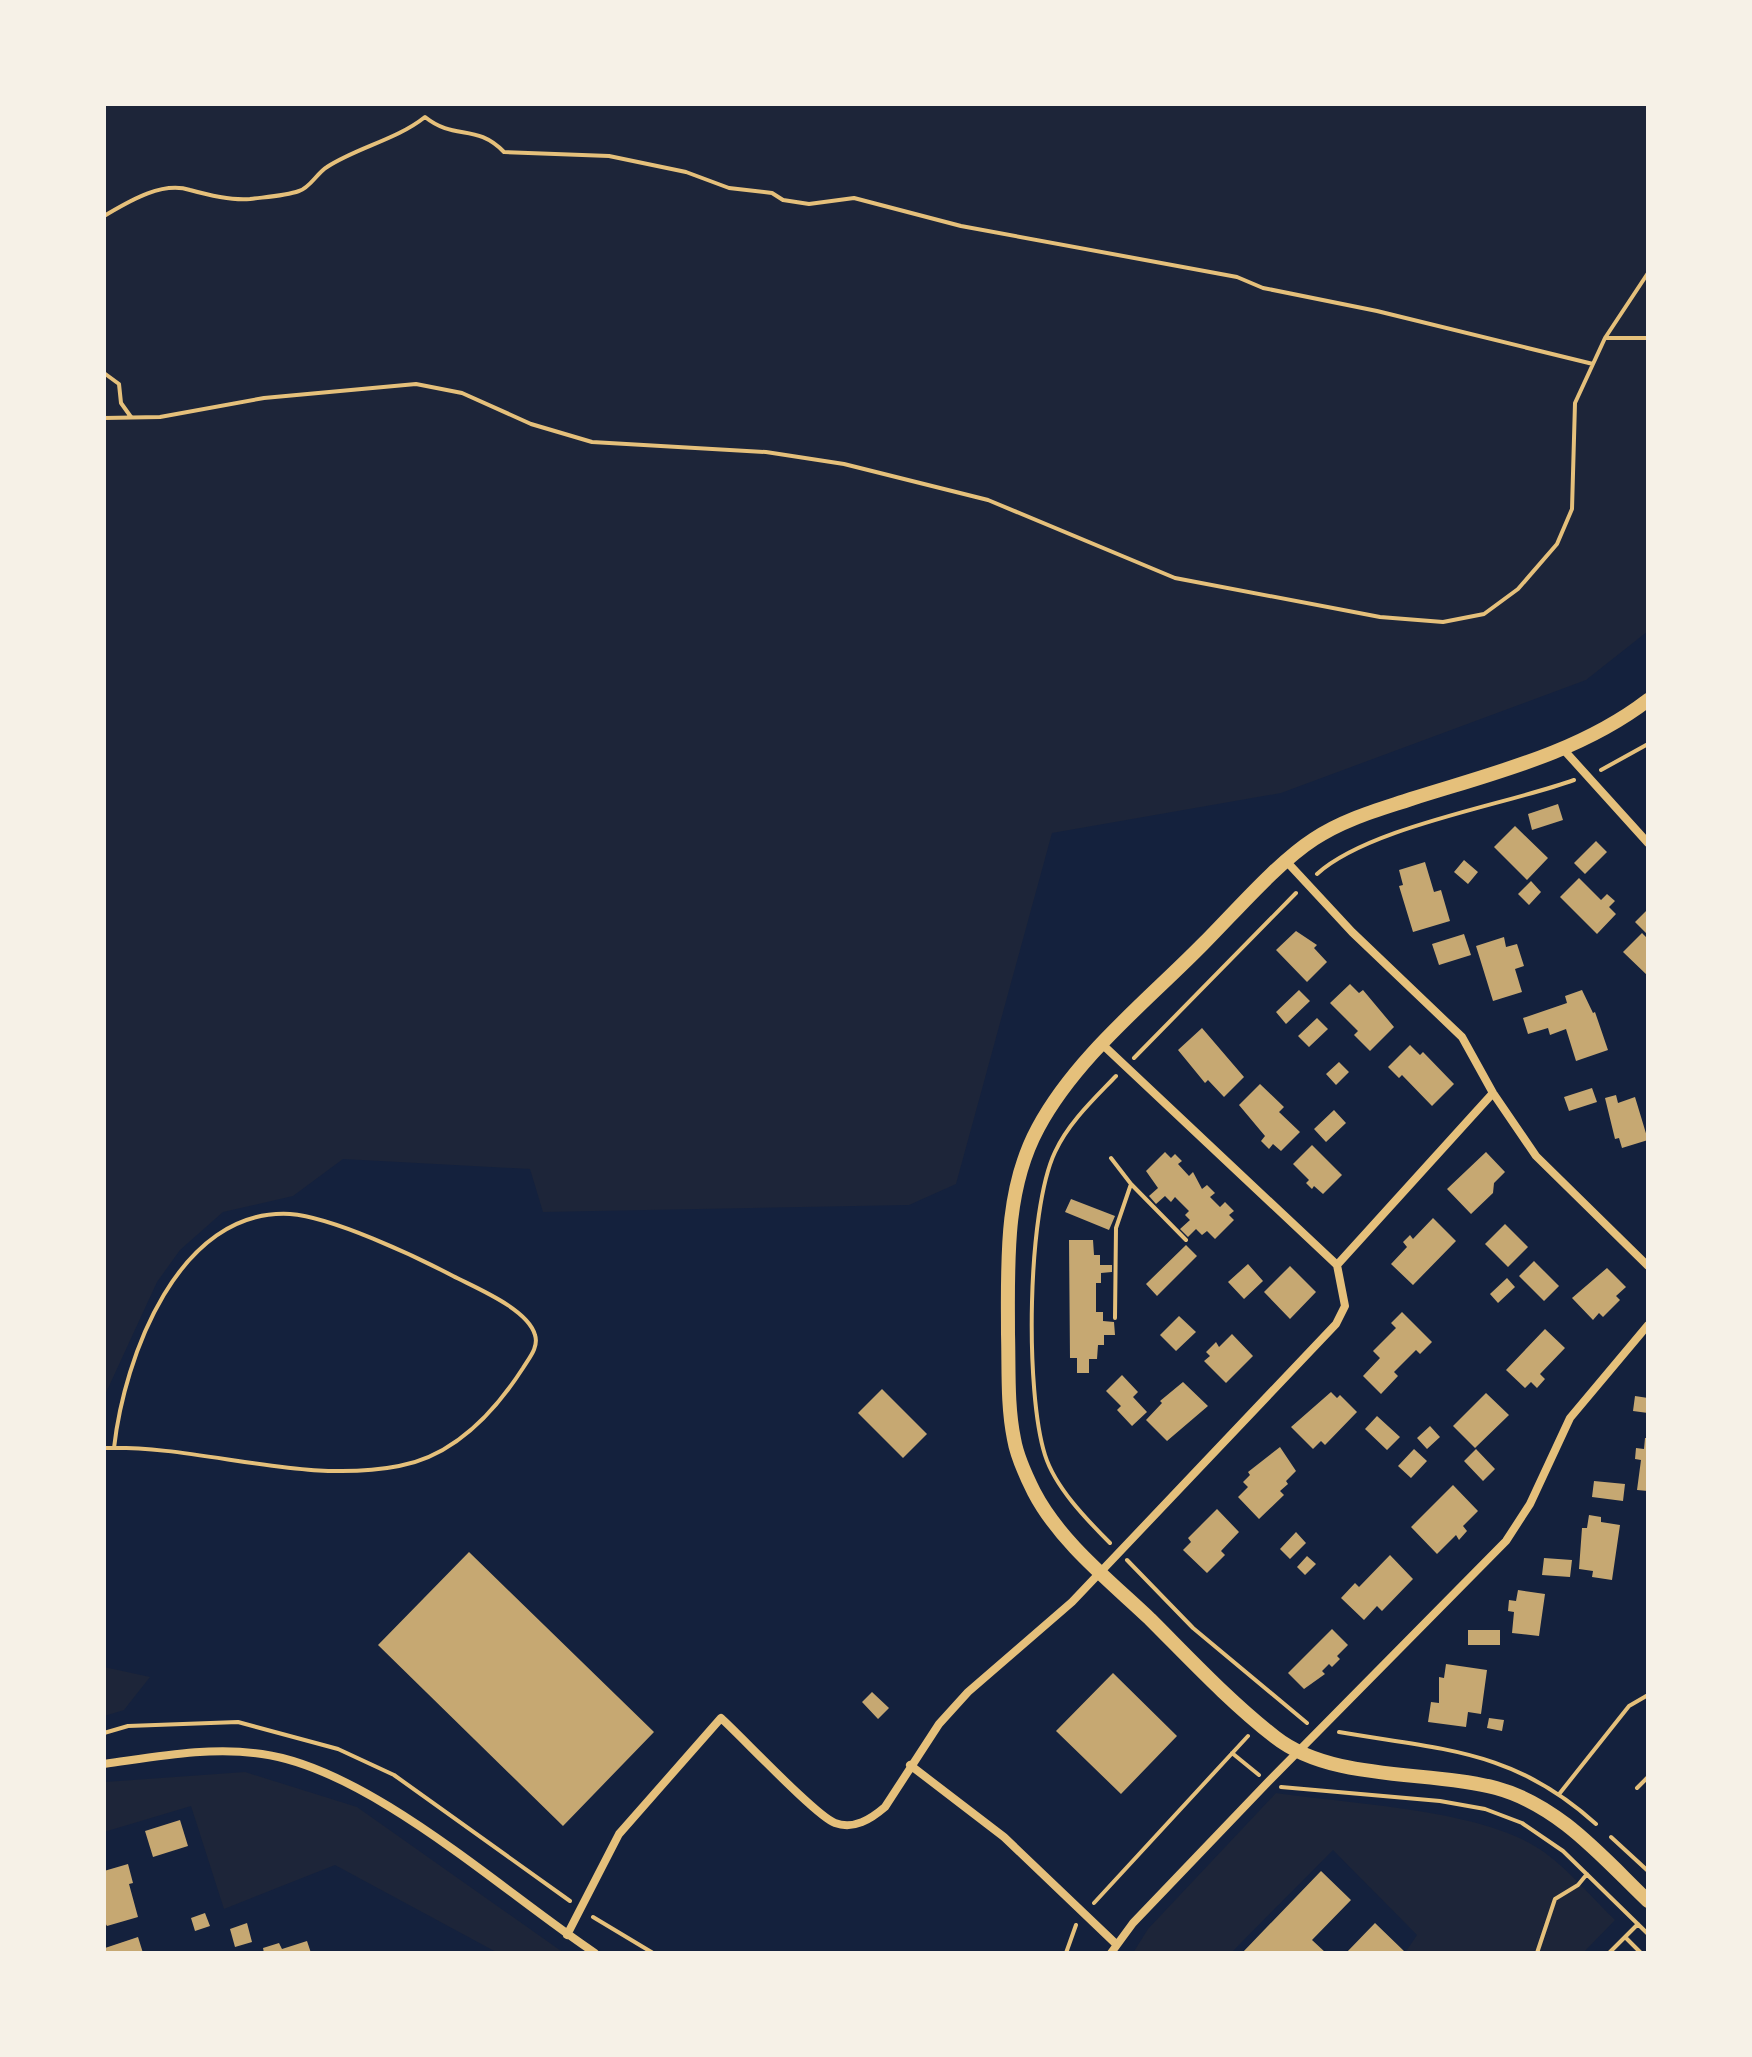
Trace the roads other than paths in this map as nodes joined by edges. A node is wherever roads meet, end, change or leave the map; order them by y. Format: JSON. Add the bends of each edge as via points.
{"nodes":[{"id":1,"x":1648,"y":700,"type":"edge"},
{"id":2,"x":1563,"y":749,"type":"junction"},
{"id":3,"x":1648,"y":843,"type":"edge"},
{"id":4,"x":1287,"y":862,"type":"junction"},
{"id":5,"x":1103,"y":1045,"type":"junction"},
{"id":6,"x":1493,"y":1093,"type":"junction"},
{"id":7,"x":1337,"y":1265,"type":"junction"},
{"id":8,"x":1648,"y":1266,"type":"edge"},
{"id":9,"x":1648,"y":1325,"type":"edge"},
{"id":10,"x":1101,"y":1572,"type":"junction"},
{"id":11,"x":1299,"y":1751,"type":"junction"},
{"id":12,"x":104,"y":1764,"type":"edge"},
{"id":13,"x":910,"y":1765,"type":"junction"},
{"id":14,"x":1648,"y":1901,"type":"edge"},
{"id":15,"x":567,"y":1935,"type":"junction"},
{"id":16,"x":1116,"y":1944,"type":"junction"},
{"id":17,"x":595,"y":1953,"type":"edge"},
{"id":18,"x":1111,"y":1953,"type":"edge"}],
"edges":[{"from":1,"to":2,"type":"street"},
{"from":2,"to":3,"type":"street"},
{"from":2,"to":4,"type":"street","via":[[1357,816],[1312,839]]},
{"from":4,"to":5,"type":"street"},
{"from":4,"to":6,"type":"street","via":[[1462,1037]]},
{"from":5,"to":7,"type":"street"},
{"from":5,"to":10,"type":"street","via":[[1057,1096],[1036,1131],[1019,1176],[1008,1269],[1014,1440],[1037,1498]]},
{"from":6,"to":7,"type":"street"},
{"from":6,"to":8,"type":"street","via":[[1536,1156]]},
{"from":7,"to":10,"type":"street","via":[[1345,1306],[1336,1324]]},
{"from":9,"to":11,"type":"street","via":[[1570,1418],[1530,1504],[1506,1541]]},
{"from":10,"to":11,"type":"street","via":[[1257,1722]]},
{"from":10,"to":13,"type":"street","via":[[968,1692]]},
{"from":11,"to":14,"type":"street","via":[[1383,1772],[1500,1789],[1531,1801],[1572,1829]]},
{"from":11,"to":16,"type":"street"},
{"from":12,"to":15,"type":"street","via":[[236,1752],[288,1760],[374,1797]]},
{"from":13,"to":15,"type":"street","via":[[874,1817],[852,1825],[833,1823],[721,1718],[619,1834]]},
{"from":13,"to":16,"type":"street","via":[[1004,1837]]},
{"from":15,"to":17,"type":"street"},
{"from":16,"to":18,"type":"street"}]}
